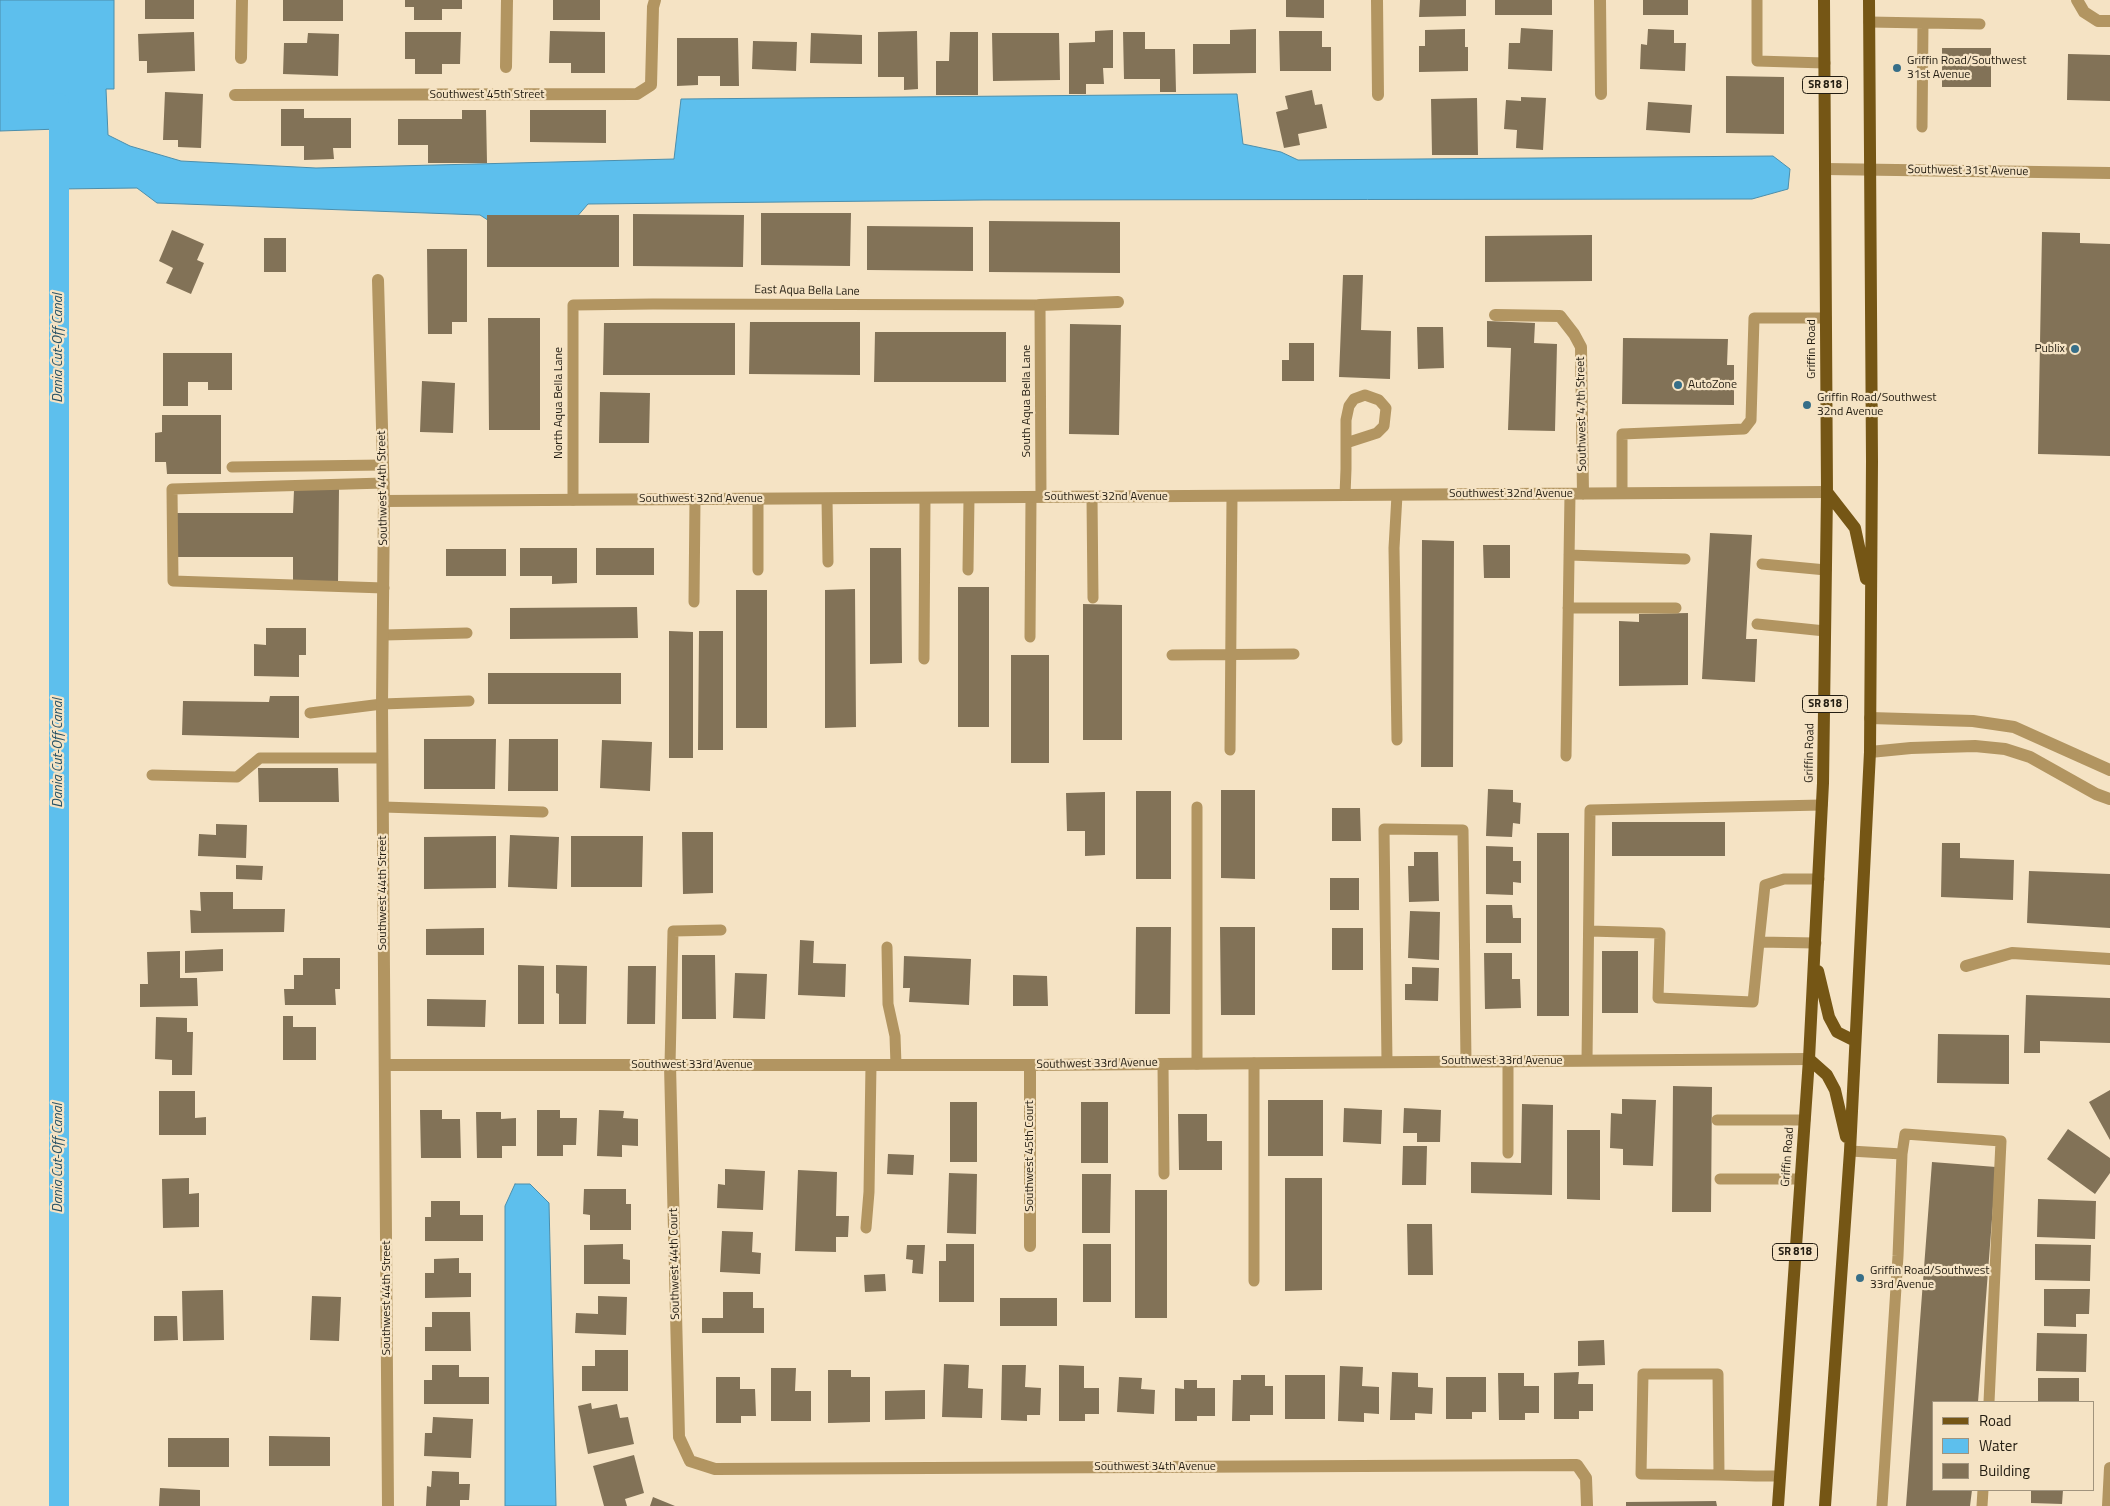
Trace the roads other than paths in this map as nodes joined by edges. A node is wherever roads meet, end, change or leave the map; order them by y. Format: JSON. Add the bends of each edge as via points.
{"nodes":[{"id":1,"x":242,"y":0,"type":"edge"},
{"id":2,"x":507,"y":0,"type":"edge"},
{"id":3,"x":655,"y":0,"type":"edge"},
{"id":4,"x":1377,"y":0,"type":"edge"},
{"id":5,"x":1600,"y":0,"type":"edge"},
{"id":6,"x":1757,"y":0,"type":"edge"},
{"id":7,"x":1824,"y":0,"type":"edge"},
{"id":8,"x":1869,"y":0,"type":"edge"},
{"id":9,"x":2077,"y":0,"type":"edge"},
{"id":10,"x":1869,"y":22,"type":"junction"},
{"id":11,"x":2110,"y":22,"type":"edge"},
{"id":12,"x":1923,"y":23,"type":"junction"},
{"id":13,"x":1980,"y":24,"type":"dead end"},
{"id":14,"x":241,"y":58,"type":"dead end"},
{"id":15,"x":1825,"y":63,"type":"junction"},
{"id":16,"x":506,"y":67,"type":"dead end"},
{"id":17,"x":1601,"y":94,"type":"dead end"},
{"id":18,"x":235,"y":95,"type":"dead end"},
{"id":19,"x":1378,"y":95,"type":"dead end"},
{"id":20,"x":1922,"y":127,"type":"dead end"},
{"id":21,"x":1870,"y":169,"type":"junction"},
{"id":22,"x":1825,"y":170,"type":"junction"},
{"id":23,"x":2110,"y":173,"type":"edge"},
{"id":24,"x":378,"y":280,"type":"dead end"},
{"id":25,"x":1118,"y":302,"type":"dead end"},
{"id":26,"x":573,"y":305,"type":"joint"},
{"id":27,"x":1040,"y":305,"type":"junction"},
{"id":28,"x":1495,"y":315,"type":"dead end"},
{"id":29,"x":1826,"y":318,"type":"junction"},
{"id":30,"x":1346,"y":444,"type":"junction"},
{"id":31,"x":383,"y":464,"type":"junction"},
{"id":32,"x":232,"y":467,"type":"dead end"},
{"id":33,"x":384,"y":483,"type":"junction"},
{"id":34,"x":1827,"y":492,"type":"junction"},
{"id":35,"x":1622,"y":493,"type":"junction"},
{"id":36,"x":1577,"y":494,"type":"junction"},
{"id":37,"x":1345,"y":495,"type":"junction"},
{"id":38,"x":1397,"y":495,"type":"junction"},
{"id":39,"x":1232,"y":496,"type":"junction"},
{"id":40,"x":1036,"y":497,"type":"junction"},
{"id":41,"x":1092,"y":497,"type":"junction"},
{"id":42,"x":826,"y":498,"type":"junction"},
{"id":43,"x":925,"y":498,"type":"junction"},
{"id":44,"x":969,"y":498,"type":"junction"},
{"id":45,"x":758,"y":499,"type":"junction"},
{"id":46,"x":573,"y":500,"type":"junction"},
{"id":47,"x":695,"y":500,"type":"junction"},
{"id":48,"x":384,"y":501,"type":"junction"},
{"id":49,"x":1569,"y":555,"type":"junction"},
{"id":50,"x":1685,"y":559,"type":"dead end"},
{"id":51,"x":828,"y":562,"type":"dead end"},
{"id":52,"x":1762,"y":564,"type":"dead end"},
{"id":53,"x":758,"y":570,"type":"dead end"},
{"id":54,"x":968,"y":570,"type":"dead end"},
{"id":55,"x":1826,"y":570,"type":"junction"},
{"id":56,"x":384,"y":588,"type":"junction"},
{"id":57,"x":1092,"y":598,"type":"dead end"},
{"id":58,"x":694,"y":602,"type":"dead end"},
{"id":59,"x":1871,"y":604,"type":"junction"},
{"id":60,"x":1568,"y":608,"type":"junction"},
{"id":61,"x":1676,"y":608,"type":"dead end"},
{"id":62,"x":1757,"y":624,"type":"dead end"},
{"id":63,"x":1825,"y":631,"type":"junction"},
{"id":64,"x":467,"y":634,"type":"dead end"},
{"id":65,"x":384,"y":635,"type":"junction"},
{"id":66,"x":1030,"y":638,"type":"dead end"},
{"id":67,"x":1231,"y":654,"type":"junction"},
{"id":68,"x":1294,"y":654,"type":"dead end"},
{"id":69,"x":1172,"y":655,"type":"dead end"},
{"id":70,"x":924,"y":659,"type":"dead end"},
{"id":71,"x":469,"y":701,"type":"dead end"},
{"id":72,"x":382,"y":704,"type":"junction"},
{"id":73,"x":310,"y":713,"type":"dead end"},
{"id":74,"x":1870,"y":718,"type":"junction"},
{"id":75,"x":1396,"y":740,"type":"dead end"},
{"id":76,"x":1230,"y":750,"type":"dead end"},
{"id":77,"x":1870,"y":752,"type":"junction"},
{"id":78,"x":1566,"y":756,"type":"dead end"},
{"id":79,"x":382,"y":758,"type":"junction"},
{"id":80,"x":2110,"y":770,"type":"edge"},
{"id":81,"x":152,"y":775,"type":"dead end"},
{"id":82,"x":2110,"y":799,"type":"edge"},
{"id":83,"x":1822,"y":805,"type":"junction"},
{"id":84,"x":383,"y":807,"type":"junction"},
{"id":85,"x":1197,"y":807,"type":"dead end"},
{"id":86,"x":543,"y":812,"type":"dead end"},
{"id":87,"x":1819,"y":879,"type":"junction"},
{"id":88,"x":721,"y":930,"type":"dead end"},
{"id":89,"x":1588,"y":931,"type":"junction"},
{"id":90,"x":1759,"y":942,"type":"junction"},
{"id":91,"x":1816,"y":943,"type":"junction"},
{"id":92,"x":888,"y":947,"type":"dead end"},
{"id":93,"x":1815,"y":959,"type":"junction"},
{"id":94,"x":2110,"y":959,"type":"edge"},
{"id":95,"x":1966,"y":966,"type":"dead end"},
{"id":96,"x":1855,"y":1041,"type":"junction"},
{"id":97,"x":1809,"y":1059,"type":"junction"},
{"id":98,"x":1587,"y":1060,"type":"junction"},
{"id":99,"x":1466,"y":1061,"type":"junction"},
{"id":100,"x":1508,"y":1061,"type":"junction"},
{"id":101,"x":1387,"y":1062,"type":"junction"},
{"id":102,"x":1254,"y":1063,"type":"junction"},
{"id":103,"x":1163,"y":1064,"type":"junction"},
{"id":104,"x":1197,"y":1064,"type":"junction"},
{"id":105,"x":384,"y":1065,"type":"junction"},
{"id":106,"x":670,"y":1065,"type":"junction"},
{"id":107,"x":871,"y":1065,"type":"junction"},
{"id":108,"x":896,"y":1065,"type":"junction"},
{"id":109,"x":1030,"y":1065,"type":"junction"},
{"id":110,"x":1717,"y":1120,"type":"dead end"},
{"id":111,"x":1804,"y":1120,"type":"junction"},
{"id":112,"x":1850,"y":1151,"type":"junction"},
{"id":113,"x":1508,"y":1153,"type":"dead end"},
{"id":114,"x":1902,"y":1154,"type":"junction"},
{"id":115,"x":1164,"y":1174,"type":"dead end"},
{"id":116,"x":1800,"y":1179,"type":"junction"},
{"id":117,"x":1720,"y":1180,"type":"dead end"},
{"id":118,"x":866,"y":1228,"type":"dead end"},
{"id":119,"x":1030,"y":1246,"type":"dead end"},
{"id":120,"x":1254,"y":1281,"type":"dead end"},
{"id":121,"x":1989,"y":1401,"type":"edge"},
{"id":122,"x":690,"y":1461,"type":"joint"},
{"id":123,"x":2110,"y":1468,"type":"edge"},
{"id":124,"x":1719,"y":1475,"type":"junction"},
{"id":125,"x":1780,"y":1476,"type":"junction"},
{"id":126,"x":1983,"y":1491,"type":"edge"},
{"id":127,"x":388,"y":1506,"type":"edge"},
{"id":128,"x":1587,"y":1506,"type":"edge"},
{"id":129,"x":1778,"y":1506,"type":"edge"},
{"id":130,"x":1825,"y":1506,"type":"edge"},
{"id":131,"x":1882,"y":1506,"type":"edge"},
{"id":132,"x":1982,"y":1506,"type":"edge"},
{"id":133,"x":2108,"y":1506,"type":"edge"}],
"edges":[{"from":1,"to":14,"type":"street"},
{"from":2,"to":16,"type":"street"},
{"from":3,"to":18,"type":"street","name":"Southwest 45th Street","via":[[651,85],[637,94]]},
{"from":4,"to":19,"type":"street"},
{"from":5,"to":17,"type":"street"},
{"from":6,"to":15,"type":"lane","via":[[1758,61]]},
{"from":7,"to":15,"type":"main road","name":"Griffin Road","number":"SR 818"},
{"from":8,"to":10,"type":"main road"},
{"from":9,"to":11,"type":"street","via":[[2084,12],[2098,21]]},
{"from":10,"to":12,"type":"lane"},
{"from":10,"to":21,"type":"main road"},
{"from":12,"to":13,"type":"lane"},
{"from":12,"to":20,"type":"lane"},
{"from":15,"to":22,"type":"main road","name":"Griffin Road","number":"SR 818"},
{"from":21,"to":22,"type":"street","name":"Southwest 31st Avenue"},
{"from":21,"to":23,"type":"street","name":"Southwest 31st Avenue"},
{"from":21,"to":59,"type":"main road"},
{"from":22,"to":29,"type":"main road","name":"Griffin Road","number":"SR 818"},
{"from":24,"to":31,"type":"street","name":"Southwest 44th Street"},
{"from":25,"to":27,"type":"street"},
{"from":26,"to":27,"type":"lane","name":"East Aqua Bella Lane"},
{"from":26,"to":46,"type":"lane","name":"North Aqua Bella Lane"},
{"from":27,"to":40,"type":"lane","name":"South Aqua Bella Lane"},
{"from":28,"to":36,"type":"street","name":"Southwest 47th Street","via":[[1560,316],[1581,347]]},
{"from":29,"to":34,"type":"main road","name":"Griffin Road","number":"SR 818"},
{"from":29,"to":35,"type":"lane","via":[[1754,318],[1751,420],[1744,429],[1622,434]]},
{"from":30,"to":30,"type":"lane","via":[[1346,420],[1354,399],[1365,395],[1378,400],[1386,408],[1384,426],[1377,433]]},
{"from":30,"to":37,"type":"lane"},
{"from":31,"to":32,"type":"lane"},
{"from":31,"to":33,"type":"street","name":"Southwest 44th Street"},
{"from":33,"to":48,"type":"street","name":"Southwest 44th Street"},
{"from":33,"to":56,"type":"lane","via":[[172,489],[173,581]]},
{"from":34,"to":35,"type":"street","name":"Southwest 32nd Avenue"},
{"from":34,"to":55,"type":"main road","name":"Griffin Road","number":"SR 818"},
{"from":34,"to":59,"type":"main road","via":[[1855,528]]},
{"from":35,"to":36,"type":"street","name":"Southwest 32nd Avenue"},
{"from":36,"to":38,"type":"street","name":"Southwest 32nd Avenue"},
{"from":36,"to":49,"type":"lane"},
{"from":37,"to":38,"type":"street","name":"Southwest 32nd Avenue"},
{"from":37,"to":39,"type":"street","name":"Southwest 32nd Avenue"},
{"from":38,"to":75,"type":"lane","via":[[1394,548]]},
{"from":39,"to":41,"type":"street","name":"Southwest 32nd Avenue"},
{"from":39,"to":67,"type":"lane"},
{"from":40,"to":41,"type":"street","name":"Southwest 32nd Avenue"},
{"from":40,"to":44,"type":"street","name":"Southwest 32nd Avenue"},
{"from":40,"to":66,"type":"lane","name":"South Aqua Bella Lane"},
{"from":41,"to":57,"type":"lane"},
{"from":42,"to":43,"type":"street","name":"Southwest 32nd Avenue"},
{"from":42,"to":45,"type":"street","name":"Southwest 32nd Avenue"},
{"from":42,"to":51,"type":"lane"},
{"from":43,"to":44,"type":"street","name":"Southwest 32nd Avenue"},
{"from":43,"to":70,"type":"lane"},
{"from":44,"to":54,"type":"lane"},
{"from":45,"to":47,"type":"street","name":"Southwest 32nd Avenue"},
{"from":45,"to":53,"type":"lane"},
{"from":46,"to":47,"type":"street","name":"Southwest 32nd Avenue"},
{"from":46,"to":48,"type":"street","name":"Southwest 32nd Avenue"},
{"from":47,"to":58,"type":"lane"},
{"from":48,"to":56,"type":"street","name":"Southwest 44th Street"},
{"from":49,"to":50,"type":"lane"},
{"from":49,"to":60,"type":"lane"},
{"from":52,"to":55,"type":"lane"},
{"from":55,"to":63,"type":"main road","name":"Griffin Road","number":"SR 818"},
{"from":56,"to":65,"type":"street","name":"Southwest 44th Street"},
{"from":59,"to":74,"type":"main road"},
{"from":60,"to":61,"type":"lane"},
{"from":60,"to":78,"type":"lane"},
{"from":62,"to":63,"type":"lane"},
{"from":63,"to":83,"type":"main road","name":"Griffin Road","number":"SR 818"},
{"from":64,"to":65,"type":"lane"},
{"from":65,"to":72,"type":"street","name":"Southwest 44th Street"},
{"from":67,"to":68,"type":"lane"},
{"from":67,"to":69,"type":"lane"},
{"from":67,"to":76,"type":"lane"},
{"from":71,"to":72,"type":"lane"},
{"from":72,"to":73,"type":"lane"},
{"from":72,"to":79,"type":"street","name":"Southwest 44th Street"},
{"from":74,"to":77,"type":"main road"},
{"from":74,"to":80,"type":"street","via":[[1973,721],[2014,727]]},
{"from":77,"to":82,"type":"street","via":[[1975,746],[2005,749],[2030,757]]},
{"from":77,"to":96,"type":"main road"},
{"from":79,"to":81,"type":"lane","via":[[260,758],[237,777]]},
{"from":79,"to":84,"type":"street","name":"Southwest 44th Street"},
{"from":83,"to":87,"type":"main road","name":"Griffin Road","number":"SR 818"},
{"from":83,"to":89,"type":"lane","via":[[1590,810]]},
{"from":84,"to":86,"type":"lane"},
{"from":84,"to":105,"type":"street","name":"Southwest 44th Street"},
{"from":85,"to":104,"type":"lane"},
{"from":87,"to":90,"type":"lane","via":[[1784,879],[1765,885]]},
{"from":87,"to":91,"type":"main road","name":"Griffin Road","number":"SR 818"},
{"from":88,"to":106,"type":"lane","via":[[673,931]]},
{"from":89,"to":90,"type":"lane","via":[[1660,933],[1658,998],[1753,1002]]},
{"from":89,"to":98,"type":"lane"},
{"from":90,"to":91,"type":"lane"},
{"from":91,"to":93,"type":"main road","name":"Griffin Road","number":"SR 818"},
{"from":92,"to":108,"type":"lane","via":[[888,1004],[895,1036]]},
{"from":93,"to":96,"type":"main road","via":[[1829,1017],[1837,1032]]},
{"from":93,"to":97,"type":"main road","name":"Griffin Road","number":"SR 818"},
{"from":94,"to":95,"type":"street","via":[[2012,953]]},
{"from":96,"to":112,"type":"main road"},
{"from":97,"to":98,"type":"street","name":"Southwest 33rd Avenue"},
{"from":97,"to":111,"type":"main road","name":"Griffin Road","number":"SR 818"},
{"from":97,"to":112,"type":"main road","via":[[1827,1075],[1835,1090]]},
{"from":98,"to":100,"type":"street","name":"Southwest 33rd Avenue"},
{"from":99,"to":100,"type":"street","name":"Southwest 33rd Avenue"},
{"from":99,"to":101,"type":"street","name":"Southwest 33rd Avenue"},
{"from":99,"to":101,"type":"lane","via":[[1463,830],[1384,829]]},
{"from":100,"to":113,"type":"lane"},
{"from":101,"to":102,"type":"street","name":"Southwest 33rd Avenue"},
{"from":102,"to":104,"type":"street","name":"Southwest 33rd Avenue"},
{"from":102,"to":120,"type":"lane"},
{"from":103,"to":104,"type":"street","name":"Southwest 33rd Avenue"},
{"from":103,"to":109,"type":"street","name":"Southwest 33rd Avenue"},
{"from":103,"to":115,"type":"lane"},
{"from":105,"to":106,"type":"street","name":"Southwest 33rd Avenue"},
{"from":105,"to":127,"type":"street","name":"Southwest 44th Street"},
{"from":106,"to":107,"type":"street","name":"Southwest 33rd Avenue"},
{"from":106,"to":122,"type":"street","name":"Southwest 44th Court","via":[[679,1437]]},
{"from":107,"to":108,"type":"street","name":"Southwest 33rd Avenue"},
{"from":107,"to":118,"type":"lane"},
{"from":108,"to":109,"type":"street","name":"Southwest 33rd Avenue"},
{"from":109,"to":119,"type":"street","name":"Southwest 45th Court"},
{"from":110,"to":111,"type":"lane"},
{"from":111,"to":116,"type":"main road","name":"Griffin Road","number":"SR 818"},
{"from":112,"to":114,"type":"lane"},
{"from":112,"to":130,"type":"main road"},
{"from":114,"to":121,"type":"lane","via":[[1905,1134],[2001,1142]]},
{"from":114,"to":131,"type":"lane"},
{"from":116,"to":117,"type":"lane"},
{"from":116,"to":125,"type":"main road","name":"Griffin Road","number":"SR 818"},
{"from":122,"to":128,"type":"street","name":"Southwest 34th Avenue","via":[[715,1469],[1577,1466],[1586,1478]]},
{"from":123,"to":133,"type":"street"},
{"from":124,"to":124,"type":"lane","via":[[1641,1474],[1644,1374],[1718,1374]]},
{"from":124,"to":125,"type":"lane"},
{"from":125,"to":129,"type":"main road","name":"Griffin Road","number":"SR 818"},
{"from":126,"to":132,"type":"lane"}]}
